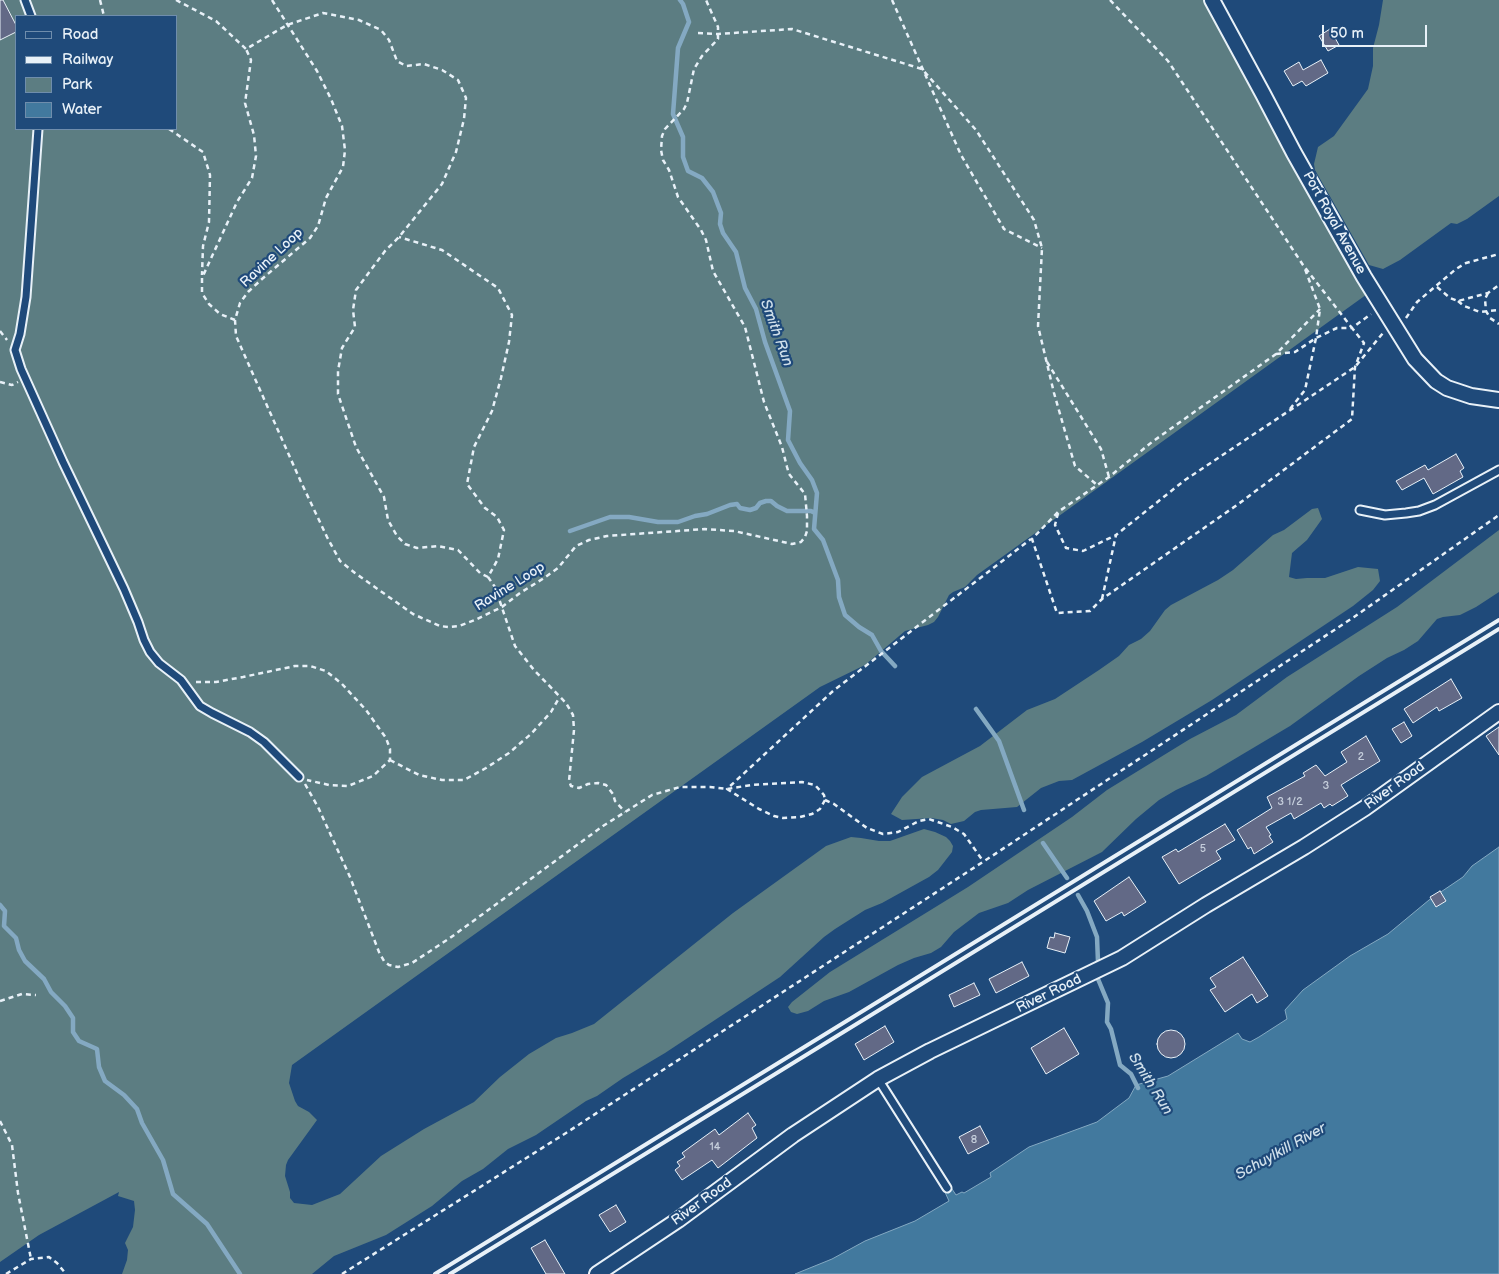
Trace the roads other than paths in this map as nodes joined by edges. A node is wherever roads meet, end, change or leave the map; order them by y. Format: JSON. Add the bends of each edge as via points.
{"nodes":[{"id":1,"x":25,"y":0,"type":"edge"},
{"id":2,"x":1212,"y":0,"type":"edge"},
{"id":3,"x":32,"y":15,"type":"edge"},
{"id":4,"x":38,"y":130,"type":"edge"},
{"id":5,"x":1499,"y":400,"type":"edge"},
{"id":6,"x":1499,"y":470,"type":"edge"},
{"id":7,"x":1360,"y":510,"type":"dead end"},
{"id":8,"x":1499,"y":712,"type":"edge"},
{"id":9,"x":299,"y":777,"type":"road end"},
{"id":10,"x":878,"y":1079,"type":"junction"},
{"id":11,"x":947,"y":1188,"type":"dead end"},
{"id":12,"x":597,"y":1274,"type":"edge"}],
"edges":[{"from":1,"to":3,"type":"lane"},
{"from":2,"to":5,"type":"street","name":"Port Royal Avenue","via":[[1364,277],[1422,367],[1441,384],[1455,391]]},
{"from":4,"to":9,"type":"lane","via":[[26,297],[15,350],[25,379],[124,589],[144,640],[158,663],[181,680],[200,706],[257,737]]},
{"from":6,"to":7,"type":"lane","via":[[1435,504],[1406,514],[1385,515]]},
{"from":8,"to":10,"type":"street","name":"River Road","via":[[1365,808],[1122,958]]},
{"from":10,"to":11,"type":"lane"},
{"from":10,"to":12,"type":"street","name":"River Road"}]}
